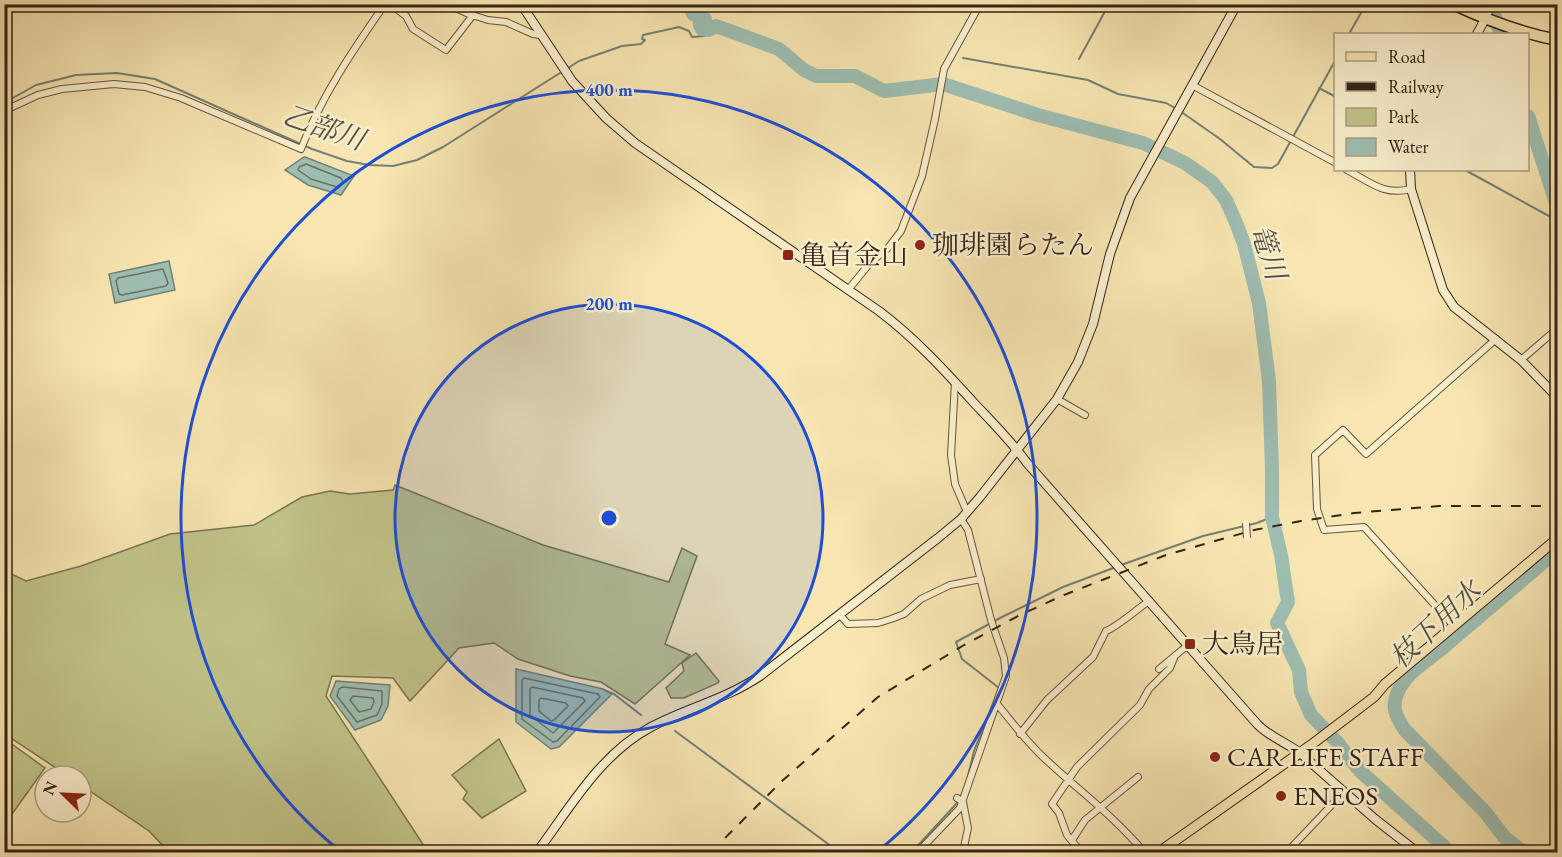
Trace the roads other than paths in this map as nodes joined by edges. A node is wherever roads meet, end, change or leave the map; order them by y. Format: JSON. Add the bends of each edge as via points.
{"nodes":[{"id":1,"x":385,"y":4,"type":"edge"},
{"id":2,"x":390,"y":4,"type":"edge"},
{"id":3,"x":447,"y":4,"type":"edge"},
{"id":4,"x":520,"y":4,"type":"edge"},
{"id":5,"x":980,"y":4,"type":"edge"},
{"id":6,"x":1237,"y":4,"type":"edge"},
{"id":7,"x":1453,"y":4,"type":"edge"},
{"id":8,"x":1492,"y":6,"type":"edge"},
{"id":9,"x":473,"y":15,"type":"junction"},
{"id":10,"x":1487,"y":20,"type":"junction"},
{"id":11,"x":1478,"y":33,"type":"edge"},
{"id":12,"x":1524,"y":33,"type":"edge"},
{"id":13,"x":540,"y":35,"type":"junction"},
{"id":14,"x":1529,"y":35,"type":"edge"},
{"id":15,"x":1557,"y":40,"type":"edge"},
{"id":16,"x":1192,"y":85,"type":"junction"},
{"id":17,"x":4,"y":116,"type":"edge"},
{"id":18,"x":1334,"y":162,"type":"edge"},
{"id":19,"x":1349,"y":171,"type":"edge"},
{"id":20,"x":1410,"y":171,"type":"edge"},
{"id":21,"x":1412,"y":189,"type":"junction"},
{"id":22,"x":848,"y":290,"type":"junction"},
{"id":23,"x":1557,"y":328,"type":"edge"},
{"id":24,"x":1496,"y":339,"type":"junction"},
{"id":25,"x":1521,"y":360,"type":"junction"},
{"id":26,"x":955,"y":382,"type":"junction"},
{"id":27,"x":1557,"y":398,"type":"edge"},
{"id":28,"x":1057,"y":399,"type":"junction"},
{"id":29,"x":1085,"y":415,"type":"dead end"},
{"id":30,"x":1017,"y":449,"type":"junction"},
{"id":31,"x":964,"y":515,"type":"junction"},
{"id":32,"x":1246,"y":523,"type":"dead end"},
{"id":33,"x":1247,"y":538,"type":"dead end"},
{"id":34,"x":1557,"y":542,"type":"edge"},
{"id":35,"x":981,"y":579,"type":"junction"},
{"id":36,"x":1149,"y":601,"type":"junction"},
{"id":37,"x":839,"y":614,"type":"junction"},
{"id":38,"x":1453,"y":625,"type":"junction"},
{"id":39,"x":1188,"y":645,"type":"junction"},
{"id":40,"x":1174,"y":658,"type":"junction"},
{"id":41,"x":1159,"y":669,"type":"dead end"},
{"id":42,"x":997,"y":704,"type":"junction"},
{"id":43,"x":1020,"y":734,"type":"junction"},
{"id":44,"x":1300,"y":751,"type":"junction"},
{"id":45,"x":1138,"y":777,"type":"dead end"},
{"id":46,"x":1068,"y":779,"type":"junction"},
{"id":47,"x":1344,"y":792,"type":"junction"},
{"id":48,"x":960,"y":800,"type":"junction"},
{"id":49,"x":1101,"y":808,"type":"junction"},
{"id":50,"x":1072,"y":840,"type":"junction"},
{"id":51,"x":537,"y":852,"type":"edge"},
{"id":52,"x":918,"y":852,"type":"edge"},
{"id":53,"x":963,"y":852,"type":"edge"},
{"id":54,"x":1081,"y":852,"type":"edge"},
{"id":55,"x":1144,"y":852,"type":"edge"},
{"id":56,"x":1159,"y":852,"type":"edge"},
{"id":57,"x":1287,"y":852,"type":"edge"},
{"id":58,"x":1417,"y":852,"type":"edge"}],
"edges":[{"from":1,"to":17,"type":"street","via":[[341,70],[301,149],[181,98],[145,87],[114,84],[62,89],[38,94],[10,108]]},
{"from":2,"to":9,"type":"street","via":[[413,29],[446,50]]},
{"from":3,"to":9,"type":"street"},
{"from":4,"to":13,"type":"street"},
{"from":5,"to":22,"type":"street","via":[[944,69],[922,176],[901,231]]},
{"from":6,"to":16,"type":"street"},
{"from":7,"to":10,"type":"highway"},
{"from":8,"to":10,"type":"street"},
{"from":9,"to":13,"type":"street"},
{"from":10,"to":11,"type":"street"},
{"from":10,"to":12,"type":"highway"},
{"from":13,"to":22,"type":"street","via":[[588,101],[634,143]]},
{"from":14,"to":15,"type":"highway"},
{"from":16,"to":18,"type":"street"},
{"from":16,"to":28,"type":"street","via":[[1130,198],[1110,254],[1094,324]]},
{"from":19,"to":21,"type":"street","via":[[1386,191]]},
{"from":20,"to":21,"type":"street"},
{"from":21,"to":24,"type":"street","via":[[1443,290],[1454,307]]},
{"from":22,"to":26,"type":"street","via":[[915,340]]},
{"from":23,"to":25,"type":"street"},
{"from":24,"to":25,"type":"street"},
{"from":24,"to":38,"type":"street","via":[[1366,454],[1343,430],[1315,455],[1317,509],[1324,530],[1364,527]]},
{"from":25,"to":27,"type":"street"},
{"from":26,"to":30,"type":"street"},
{"from":26,"to":31,"type":"street","via":[[951,454]]},
{"from":28,"to":29,"type":"street"},
{"from":28,"to":30,"type":"street"},
{"from":30,"to":31,"type":"street"},
{"from":30,"to":36,"type":"street"},
{"from":31,"to":35,"type":"street"},
{"from":31,"to":37,"type":"street"},
{"from":32,"to":33,"type":"street","bridge":true},
{"from":34,"to":38,"type":"main road"},
{"from":35,"to":37,"type":"street","via":[[950,585],[921,599],[904,614],[878,623],[848,624]]},
{"from":35,"to":42,"type":"street","via":[[1004,658],[1006,676]]},
{"from":36,"to":39,"type":"street"},
{"from":36,"to":43,"type":"street","via":[[1106,631],[1093,657],[1047,700]]},
{"from":37,"to":51,"type":"street","via":[[735,692],[651,727],[624,744],[595,774]]},
{"from":38,"to":44,"type":"main road","via":[[1374,697]]},
{"from":39,"to":40,"type":"street"},
{"from":39,"to":44,"type":"street","via":[[1261,729]]},
{"from":40,"to":41,"type":"street"},
{"from":40,"to":46,"type":"street","via":[[1140,705]]},
{"from":42,"to":43,"type":"street"},
{"from":42,"to":48,"type":"street"},
{"from":43,"to":46,"type":"street"},
{"from":44,"to":47,"type":"street"},
{"from":44,"to":56,"type":"main road"},
{"from":45,"to":49,"type":"street"},
{"from":46,"to":49,"type":"street"},
{"from":46,"to":50,"type":"street","via":[[1052,804]]},
{"from":47,"to":57,"type":"street"},
{"from":47,"to":58,"type":"street"},
{"from":48,"to":52,"type":"street","via":[[960,808]]},
{"from":48,"to":53,"type":"street","via":[[968,828]]},
{"from":49,"to":50,"type":"street","via":[[1085,820]]},
{"from":49,"to":55,"type":"street"},
{"from":50,"to":54,"type":"street"}]}
